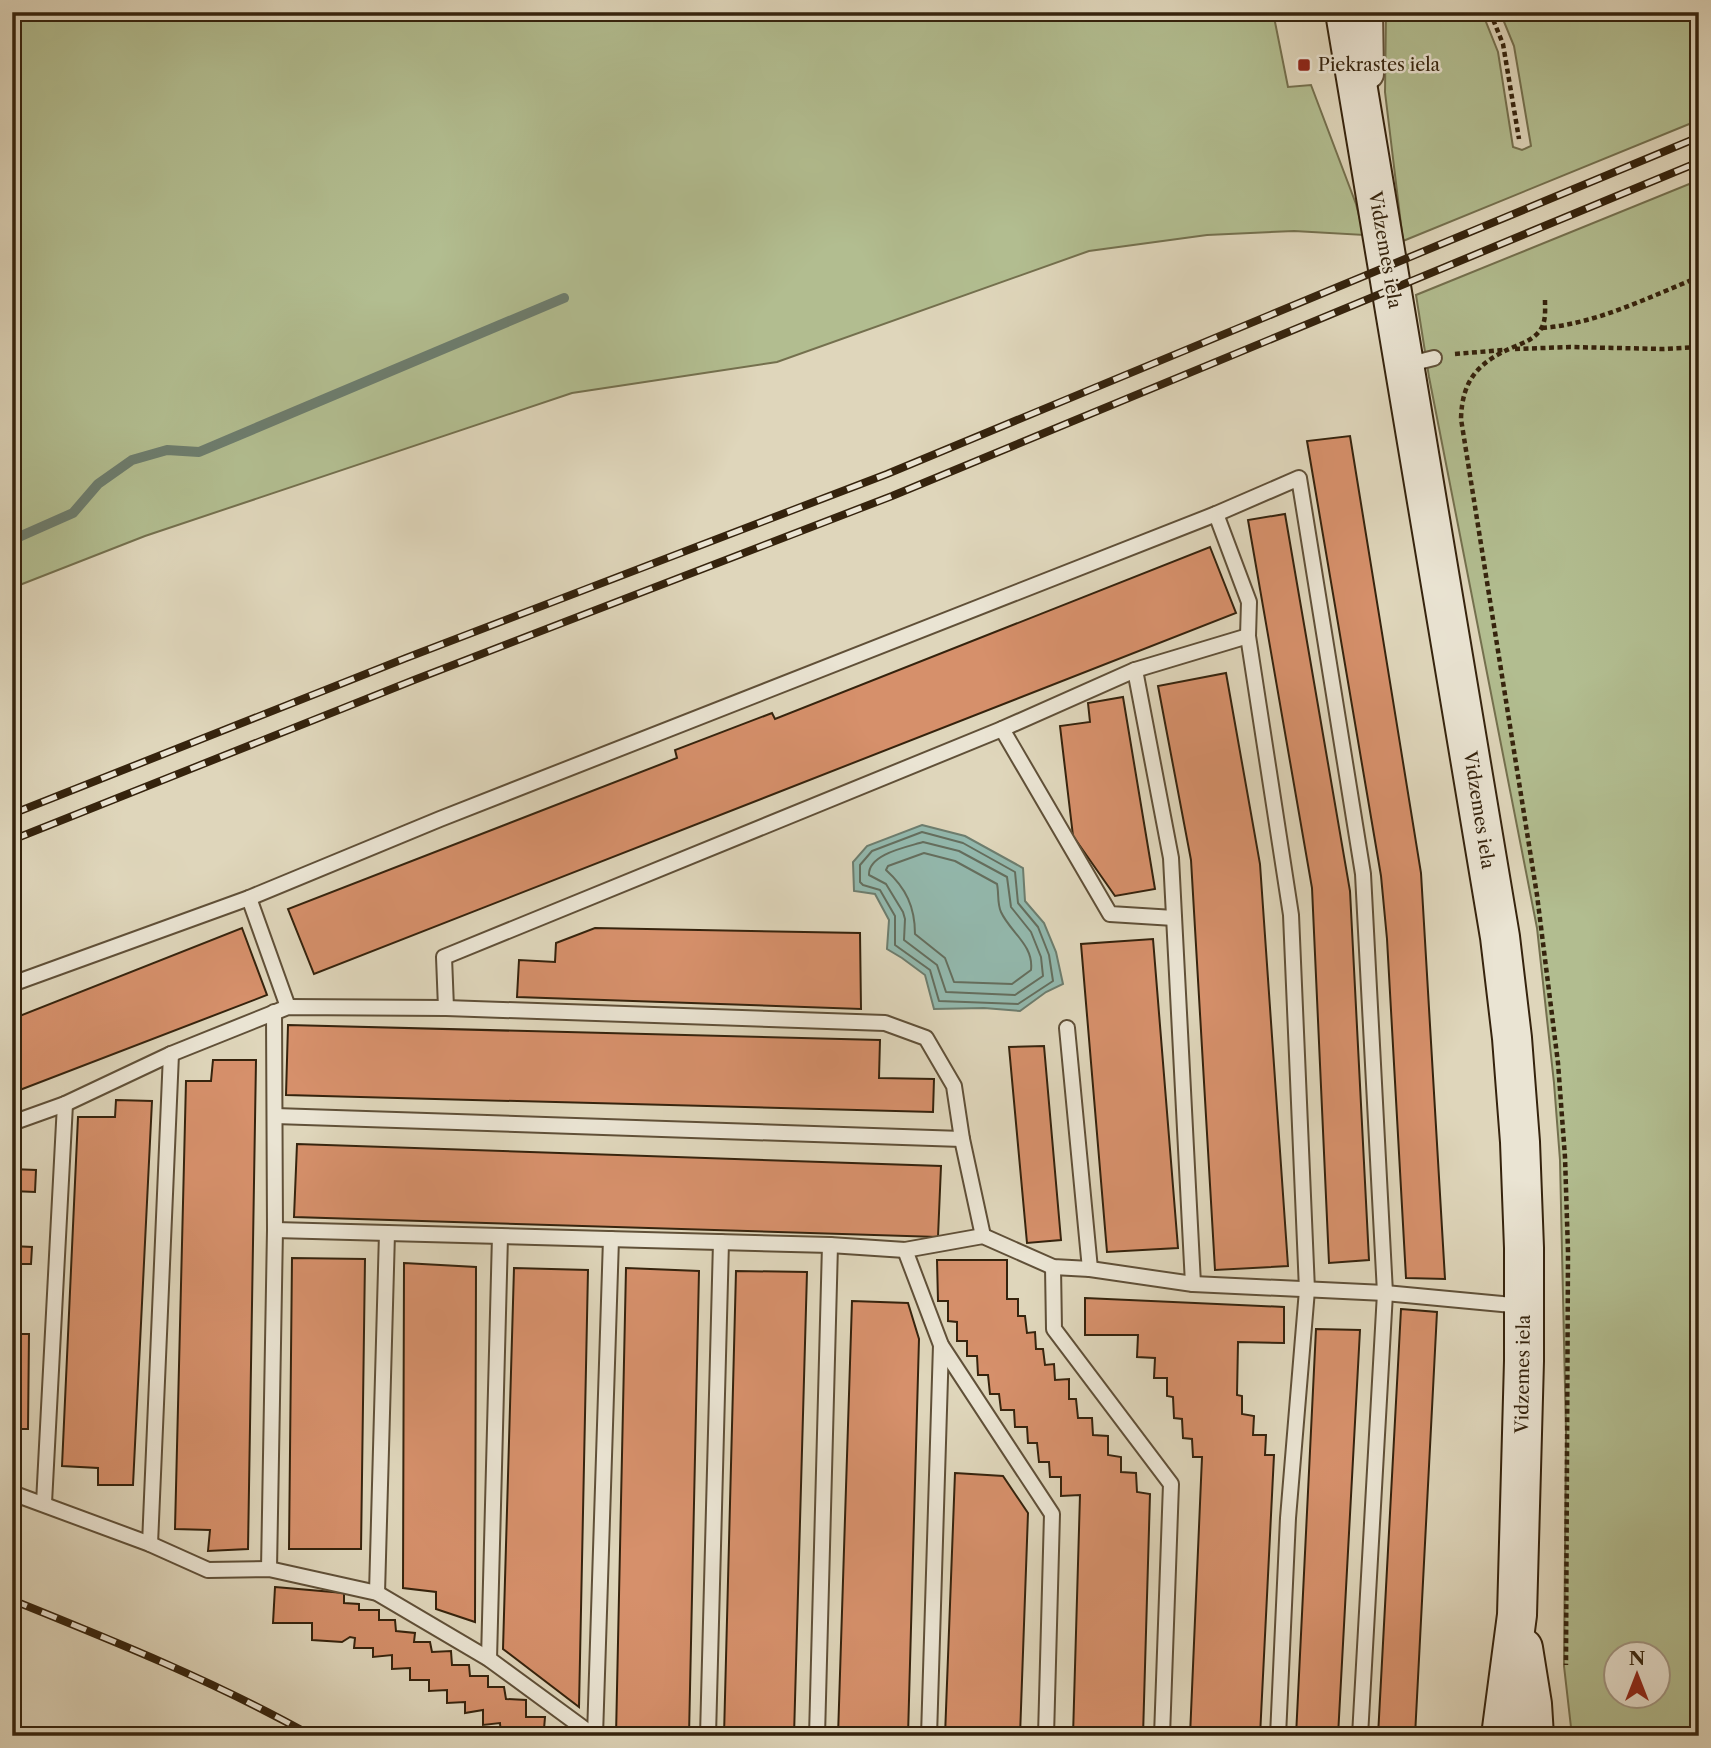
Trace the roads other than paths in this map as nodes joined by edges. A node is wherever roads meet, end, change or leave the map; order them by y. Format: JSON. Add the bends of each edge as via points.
{"nodes":[{"id":1,"x":1345,"y":12,"type":"edge"},
{"id":2,"x":1368,"y":12,"type":"edge"},
{"id":3,"x":1367,"y":147,"type":"junction"},
{"id":4,"x":1216,"y":514,"type":"junction"},
{"id":5,"x":1248,"y":636,"type":"junction"},
{"id":6,"x":1135,"y":670,"type":"junction"},
{"id":7,"x":1002,"y":729,"type":"junction"},
{"id":8,"x":248,"y":898,"type":"junction"},
{"id":9,"x":1174,"y":918,"type":"junction"},
{"id":10,"x":12,"y":984,"type":"edge"},
{"id":11,"x":288,"y":1007,"type":"junction"},
{"id":12,"x":446,"y":1008,"type":"junction"},
{"id":13,"x":274,"y":1012,"type":"junction"},
{"id":14,"x":1068,"y":1028,"type":"dead end"},
{"id":15,"x":171,"y":1055,"type":"junction"},
{"id":16,"x":65,"y":1104,"type":"junction"},
{"id":17,"x":275,"y":1116,"type":"junction"},
{"id":18,"x":12,"y":1123,"type":"edge"},
{"id":19,"x":962,"y":1139,"type":"junction"},
{"id":20,"x":275,"y":1230,"type":"junction"},
{"id":21,"x":387,"y":1233,"type":"junction"},
{"id":22,"x":500,"y":1236,"type":"junction"},
{"id":23,"x":983,"y":1236,"type":"junction"},
{"id":24,"x":611,"y":1239,"type":"junction"},
{"id":25,"x":721,"y":1242,"type":"junction"},
{"id":26,"x":830,"y":1245,"type":"junction"},
{"id":27,"x":905,"y":1250,"type":"junction"},
{"id":28,"x":1053,"y":1267,"type":"junction"},
{"id":29,"x":1090,"y":1269,"type":"junction"},
{"id":30,"x":1193,"y":1283,"type":"junction"},
{"id":31,"x":1307,"y":1290,"type":"junction"},
{"id":32,"x":1385,"y":1293,"type":"junction"},
{"id":33,"x":1524,"y":1306,"type":"junction"},
{"id":34,"x":941,"y":1345,"type":"junction"},
{"id":35,"x":12,"y":1493,"type":"edge"},
{"id":36,"x":44,"y":1503,"type":"junction"},
{"id":37,"x":150,"y":1544,"type":"junction"},
{"id":38,"x":269,"y":1569,"type":"junction"},
{"id":39,"x":377,"y":1593,"type":"junction"},
{"id":40,"x":1517,"y":1615,"type":"junction"},
{"id":41,"x":489,"y":1658,"type":"junction"},
{"id":42,"x":594,"y":1736,"type":"edge"},
{"id":43,"x":708,"y":1736,"type":"edge"},
{"id":44,"x":817,"y":1736,"type":"edge"},
{"id":45,"x":929,"y":1736,"type":"edge"},
{"id":46,"x":1046,"y":1736,"type":"edge"},
{"id":47,"x":1162,"y":1736,"type":"edge"},
{"id":48,"x":1278,"y":1736,"type":"edge"},
{"id":49,"x":1360,"y":1736,"type":"edge"},
{"id":50,"x":1501,"y":1736,"type":"edge"},
{"id":51,"x":1534,"y":1736,"type":"edge"}],
"edges":[{"from":1,"to":3,"type":"street","name":"Vidzemes iela"},
{"from":2,"to":3,"type":"street"},
{"from":3,"to":33,"type":"street","name":"Vidzemes iela","via":[[1419,362],[1500,937],[1520,1142]]},
{"from":4,"to":5,"type":"lane","via":[[1249,602]]},
{"from":4,"to":8,"type":"lane","via":[[452,813]]},
{"from":4,"to":32,"type":"lane","via":[[1299,478],[1363,874]]},
{"from":5,"to":6,"type":"lane"},
{"from":5,"to":31,"type":"lane","via":[[1291,915]]},
{"from":6,"to":7,"type":"lane"},
{"from":6,"to":9,"type":"lane","via":[[1171,858]]},
{"from":7,"to":9,"type":"lane","via":[[1110,914]]},
{"from":7,"to":12,"type":"lane","via":[[444,957]]},
{"from":8,"to":10,"type":"lane"},
{"from":8,"to":11,"type":"lane"},
{"from":9,"to":30,"type":"lane"},
{"from":11,"to":12,"type":"lane"},
{"from":11,"to":13,"type":"lane"},
{"from":12,"to":19,"type":"lane","via":[[885,1023],[926,1038],[954,1086]]},
{"from":13,"to":15,"type":"lane"},
{"from":13,"to":17,"type":"lane"},
{"from":14,"to":29,"type":"lane"},
{"from":15,"to":16,"type":"lane"},
{"from":15,"to":37,"type":"lane"},
{"from":16,"to":18,"type":"lane"},
{"from":16,"to":36,"type":"lane"},
{"from":17,"to":19,"type":"lane"},
{"from":17,"to":20,"type":"lane"},
{"from":19,"to":23,"type":"lane"},
{"from":20,"to":21,"type":"lane"},
{"from":20,"to":38,"type":"lane"},
{"from":21,"to":22,"type":"lane"},
{"from":21,"to":39,"type":"lane"},
{"from":22,"to":24,"type":"lane"},
{"from":22,"to":41,"type":"lane"},
{"from":23,"to":27,"type":"lane"},
{"from":23,"to":28,"type":"lane"},
{"from":24,"to":25,"type":"lane"},
{"from":24,"to":42,"type":"lane"},
{"from":25,"to":26,"type":"lane"},
{"from":25,"to":43,"type":"lane"},
{"from":26,"to":27,"type":"lane"},
{"from":26,"to":44,"type":"lane"},
{"from":27,"to":34,"type":"lane"},
{"from":28,"to":29,"type":"lane"},
{"from":28,"to":47,"type":"lane","via":[[1054,1329],[1171,1484]]},
{"from":29,"to":30,"type":"lane"},
{"from":30,"to":31,"type":"lane"},
{"from":31,"to":32,"type":"lane"},
{"from":31,"to":48,"type":"lane","via":[[1288,1518]]},
{"from":32,"to":33,"type":"lane"},
{"from":32,"to":49,"type":"lane"},
{"from":33,"to":40,"type":"street","name":"Vidzemes iela"},
{"from":34,"to":45,"type":"lane"},
{"from":34,"to":46,"type":"lane","via":[[1052,1514]]},
{"from":35,"to":36,"type":"lane"},
{"from":36,"to":37,"type":"lane"},
{"from":37,"to":38,"type":"lane","via":[[208,1570]]},
{"from":38,"to":39,"type":"lane"},
{"from":39,"to":41,"type":"lane"},
{"from":40,"to":50,"type":"street","name":"Vidzemes iela"},
{"from":40,"to":51,"type":"street","name":"Vidzemes iela"},
{"from":41,"to":42,"type":"lane"}]}
